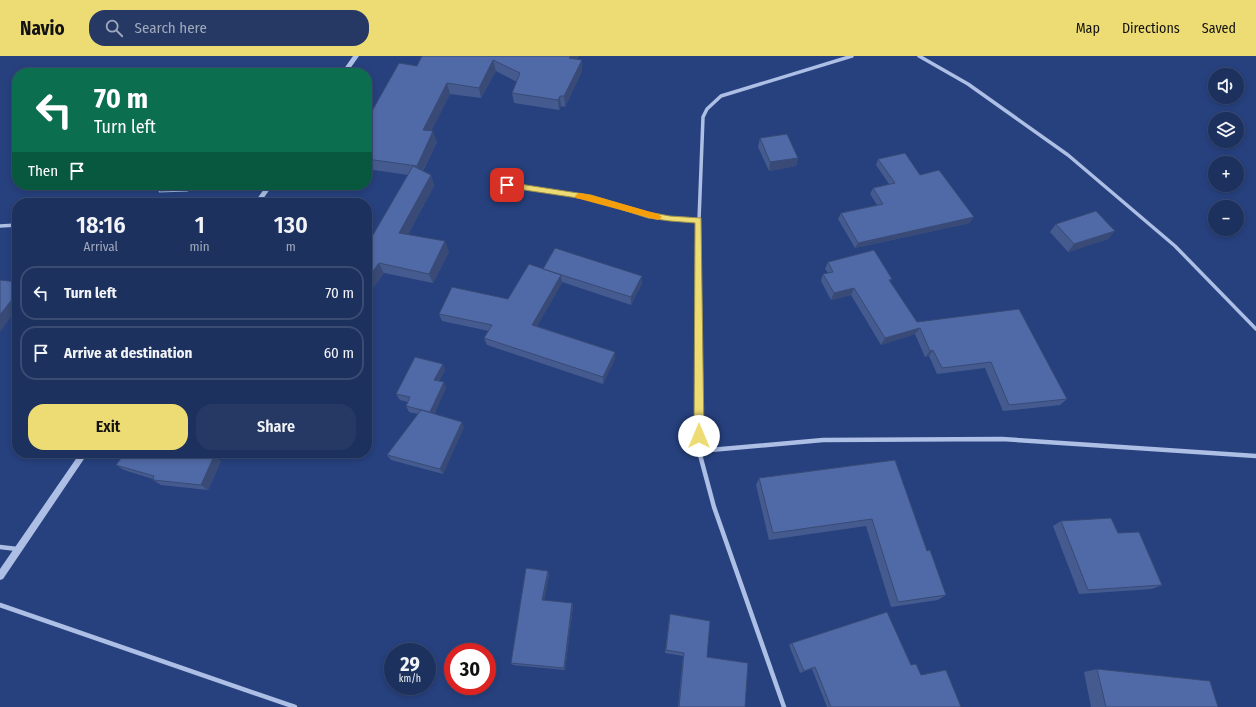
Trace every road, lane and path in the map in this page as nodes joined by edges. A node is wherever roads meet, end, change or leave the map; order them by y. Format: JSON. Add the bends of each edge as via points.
{"nodes":[{"id":1,"x":356,"y":56,"type":"edge"},
{"id":2,"x":852,"y":56,"type":"edge"},
{"id":3,"x":919,"y":56,"type":"edge"},
{"id":4,"x":348,"y":68,"type":"edge"},
{"id":5,"x":493,"y":182,"type":"dead end"},
{"id":6,"x":699,"y":220,"type":"junction"},
{"id":7,"x":12,"y":225,"type":"edge"},
{"id":8,"x":0,"y":226,"type":"edge"},
{"id":9,"x":1256,"y":329,"type":"edge"},
{"id":10,"x":699,"y":451,"type":"junction"},
{"id":11,"x":1256,"y":456,"type":"edge"},
{"id":12,"x":81,"y":458,"type":"edge"},
{"id":13,"x":0,"y":547,"type":"edge"},
{"id":14,"x":18,"y":549,"type":"junction"},
{"id":15,"x":0,"y":576,"type":"edge"},
{"id":16,"x":0,"y":605,"type":"edge"},
{"id":17,"x":295,"y":707,"type":"edge"},
{"id":18,"x":784,"y":707,"type":"edge"}],
"edges":[{"from":1,"to":4,"type":"street"},
{"from":2,"to":6,"type":"street","via":[[738,90],[721,96],[712,103],[703,117]]},
{"from":3,"to":9,"type":"street","via":[[968,84],[1068,155],[1175,246]]},
{"from":5,"to":6,"type":"street","via":[[591,198],[648,215]]},
{"from":6,"to":10,"type":"street"},
{"from":7,"to":8,"type":"street"},
{"from":10,"to":11,"type":"street","via":[[823,440],[1002,439]]},
{"from":10,"to":18,"type":"street","via":[[714,507]]},
{"from":12,"to":14,"type":"street"},
{"from":13,"to":14,"type":"street"},
{"from":14,"to":15,"type":"street"},
{"from":16,"to":17,"type":"street"}]}
